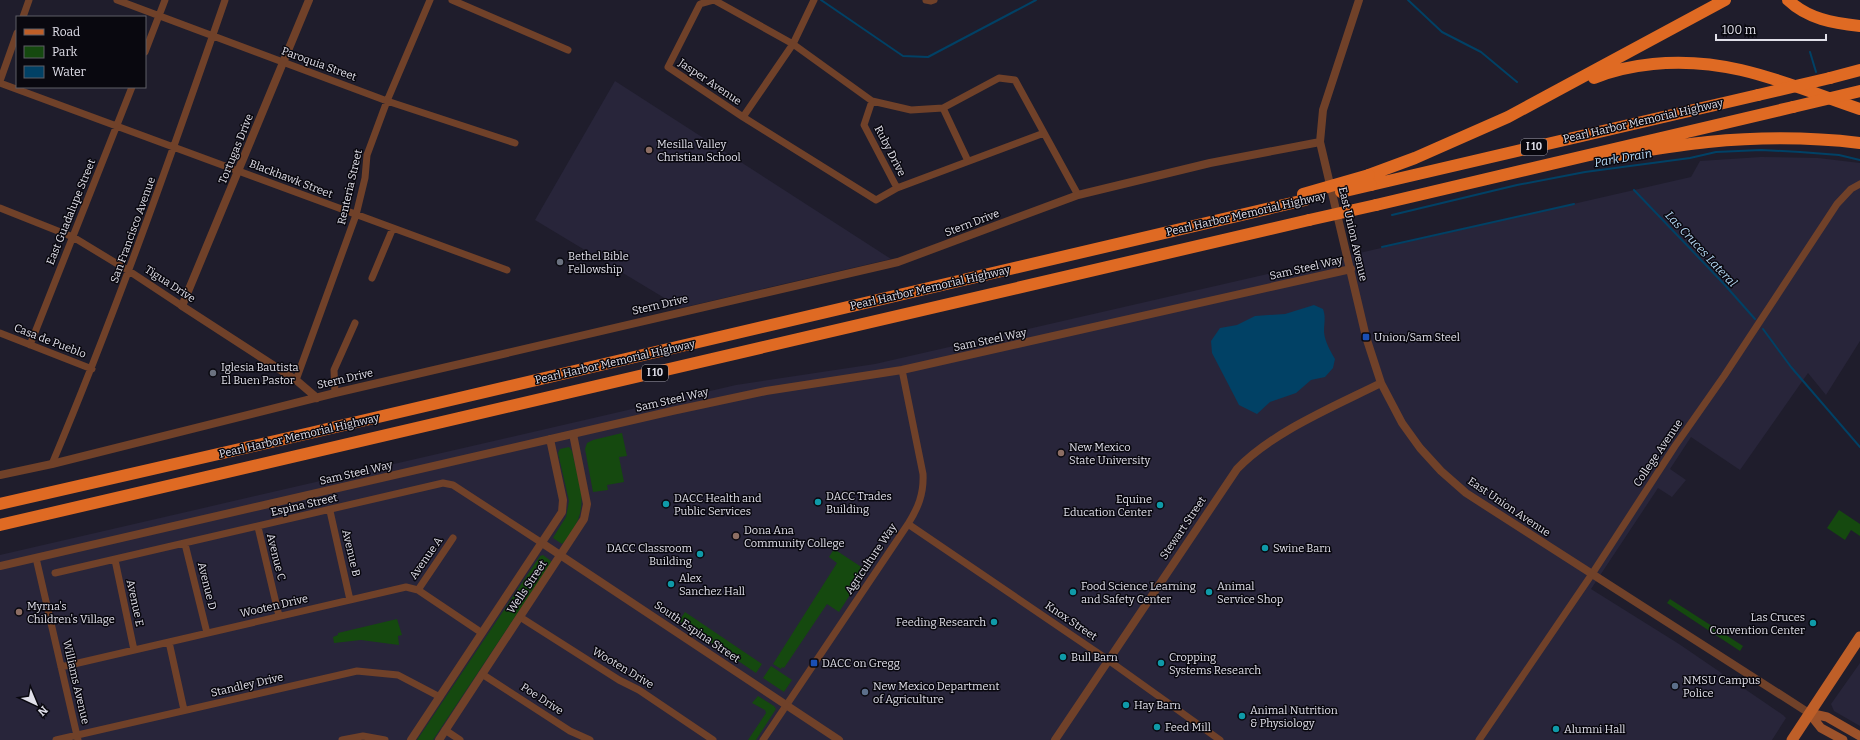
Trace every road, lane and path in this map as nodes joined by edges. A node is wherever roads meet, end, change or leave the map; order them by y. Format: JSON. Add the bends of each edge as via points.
{"nodes":[{"id":1,"x":29,"y":0,"type":"edge"},
{"id":2,"x":117,"y":0,"type":"edge"},
{"id":3,"x":165,"y":0,"type":"edge"},
{"id":4,"x":226,"y":0,"type":"edge"},
{"id":5,"x":309,"y":0,"type":"edge"},
{"id":6,"x":430,"y":0,"type":"edge"},
{"id":7,"x":452,"y":0,"type":"edge"},
{"id":8,"x":814,"y":0,"type":"edge"},
{"id":9,"x":926,"y":0,"type":"edge"},
{"id":10,"x":934,"y":0,"type":"edge"},
{"id":11,"x":1359,"y":0,"type":"edge"},
{"id":12,"x":1725,"y":0,"type":"edge"},
{"id":13,"x":1788,"y":0,"type":"edge"},
{"id":14,"x":158,"y":15,"type":"junction"},
{"id":15,"x":23,"y":16,"type":"edge"},
{"id":16,"x":1860,"y":26,"type":"edge"},
{"id":17,"x":16,"y":36,"type":"edge"},
{"id":18,"x":213,"y":36,"type":"junction"},
{"id":19,"x":793,"y":44,"type":"junction"},
{"id":20,"x":146,"y":49,"type":"edge"},
{"id":21,"x":568,"y":50,"type":"dead end"},
{"id":22,"x":284,"y":62,"type":"junction"},
{"id":23,"x":1860,"y":70,"type":"edge"},
{"id":24,"x":0,"y":82,"type":"edge"},
{"id":25,"x":132,"y":88,"type":"edge"},
{"id":26,"x":1860,"y":91,"type":"edge"},
{"id":27,"x":387,"y":101,"type":"junction"},
{"id":28,"x":872,"y":101,"type":"junction"},
{"id":29,"x":943,"y":108,"type":"junction"},
{"id":30,"x":1860,"y":109,"type":"edge"},
{"id":31,"x":1520,"y":111,"type":"junction"},
{"id":32,"x":743,"y":117,"type":"junction"},
{"id":33,"x":117,"y":127,"type":"junction"},
{"id":34,"x":1044,"y":133,"type":"junction"},
{"id":35,"x":1320,"y":142,"type":"junction"},
{"id":36,"x":515,"y":143,"type":"dead end"},
{"id":37,"x":1860,"y":143,"type":"edge"},
{"id":38,"x":174,"y":148,"type":"junction"},
{"id":39,"x":968,"y":161,"type":"junction"},
{"id":40,"x":239,"y":171,"type":"junction"},
{"id":41,"x":1498,"y":175,"type":"junction"},
{"id":42,"x":1370,"y":180,"type":"junction"},
{"id":43,"x":1860,"y":184,"type":"edge"},
{"id":44,"x":897,"y":188,"type":"junction"},
{"id":45,"x":1078,"y":195,"type":"junction"},
{"id":46,"x":0,"y":208,"type":"edge"},
{"id":47,"x":356,"y":215,"type":"junction"},
{"id":48,"x":392,"y":228,"type":"junction"},
{"id":49,"x":73,"y":237,"type":"junction"},
{"id":50,"x":1351,"y":269,"type":"junction"},
{"id":51,"x":507,"y":270,"type":"dead end"},
{"id":52,"x":129,"y":271,"type":"junction"},
{"id":53,"x":372,"y":278,"type":"dead end"},
{"id":54,"x":182,"y":306,"type":"junction"},
{"id":55,"x":355,"y":323,"type":"dead end"},
{"id":56,"x":0,"y":333,"type":"edge"},
{"id":57,"x":30,"y":345,"type":"junction"},
{"id":58,"x":92,"y":369,"type":"junction"},
{"id":59,"x":902,"y":370,"type":"junction"},
{"id":60,"x":296,"y":380,"type":"junction"},
{"id":61,"x":1381,"y":383,"type":"junction"},
{"id":62,"x":335,"y":393,"type":"junction"},
{"id":63,"x":317,"y":398,"type":"junction"},
{"id":64,"x":573,"y":434,"type":"junction"},
{"id":65,"x":550,"y":439,"type":"junction"},
{"id":66,"x":52,"y":464,"type":"junction"},
{"id":67,"x":0,"y":475,"type":"edge"},
{"id":68,"x":0,"y":504,"type":"edge"},
{"id":69,"x":330,"y":511,"type":"junction"},
{"id":70,"x":908,"y":524,"type":"junction"},
{"id":71,"x":0,"y":525,"type":"edge"},
{"id":72,"x":258,"y":527,"type":"junction"},
{"id":73,"x":453,"y":538,"type":"dead end"},
{"id":74,"x":542,"y":542,"type":"junction"},
{"id":75,"x":185,"y":544,"type":"junction"},
{"id":76,"x":562,"y":555,"type":"junction"},
{"id":77,"x":36,"y":558,"type":"junction"},
{"id":78,"x":115,"y":560,"type":"junction"},
{"id":79,"x":0,"y":566,"type":"edge"},
{"id":80,"x":55,"y":573,"type":"dead end"},
{"id":81,"x":1592,"y":574,"type":"junction"},
{"id":82,"x":418,"y":590,"type":"junction"},
{"id":83,"x":350,"y":600,"type":"junction"},
{"id":84,"x":279,"y":616,"type":"junction"},
{"id":85,"x":520,"y":617,"type":"junction"},
{"id":86,"x":207,"y":632,"type":"junction"},
{"id":87,"x":482,"y":633,"type":"junction"},
{"id":88,"x":1860,"y":637,"type":"edge"},
{"id":89,"x":169,"y":642,"type":"junction"},
{"id":90,"x":134,"y":650,"type":"junction"},
{"id":91,"x":1108,"y":660,"type":"junction"},
{"id":92,"x":61,"y":668,"type":"junction"},
{"id":93,"x":482,"y":674,"type":"junction"},
{"id":94,"x":440,"y":697,"type":"junction"},
{"id":95,"x":786,"y":705,"type":"junction"},
{"id":96,"x":184,"y":710,"type":"junction"},
{"id":97,"x":1809,"y":714,"type":"junction"},
{"id":98,"x":445,"y":730,"type":"junction"},
{"id":99,"x":1860,"y":736,"type":"edge"},
{"id":100,"x":78,"y":737,"type":"edge"},
{"id":101,"x":56,"y":740,"type":"edge"},
{"id":102,"x":342,"y":740,"type":"edge"},
{"id":103,"x":385,"y":740,"type":"edge"},
{"id":104,"x":411,"y":740,"type":"edge"},
{"id":105,"x":439,"y":740,"type":"edge"},
{"id":106,"x":460,"y":740,"type":"edge"},
{"id":107,"x":590,"y":740,"type":"edge"},
{"id":108,"x":713,"y":740,"type":"edge"},
{"id":109,"x":764,"y":740,"type":"edge"},
{"id":110,"x":839,"y":740,"type":"edge"},
{"id":111,"x":1055,"y":740,"type":"edge"},
{"id":112,"x":1220,"y":740,"type":"edge"},
{"id":113,"x":1479,"y":740,"type":"edge"},
{"id":114,"x":1792,"y":740,"type":"edge"},
{"id":115,"x":1843,"y":740,"type":"edge"}],
"edges":[{"from":1,"to":15,"type":"street"},
{"from":2,"to":14,"type":"street","name":"Paroquia Street"},
{"from":3,"to":14,"type":"street"},
{"from":4,"to":18,"type":"street","name":"San Francisco Avenue"},
{"from":5,"to":22,"type":"street","name":"Tortugas Drive"},
{"from":6,"to":27,"type":"street","name":"Renteria Street"},
{"from":7,"to":21,"type":"street"},
{"from":8,"to":19,"type":"street"},
{"from":9,"to":10,"type":"street"},
{"from":11,"to":35,"type":"street","name":"East Union Avenue","via":[[1323,110]]},
{"from":12,"to":31,"type":"highway"},
{"from":13,"to":16,"type":"highway","via":[[1800,10],[1818,19]]},
{"from":14,"to":18,"type":"street","name":"Paroquia Street"},
{"from":14,"to":20,"type":"street"},
{"from":17,"to":24,"type":"street"},
{"from":18,"to":22,"type":"street","name":"Paroquia Street"},
{"from":18,"to":38,"type":"street","name":"San Francisco Avenue"},
{"from":19,"to":28,"type":"street","name":"Jasper Avenue"},
{"from":19,"to":32,"type":"street"},
{"from":19,"to":32,"type":"street","name":"Jasper Avenue","via":[[714,0],[700,4],[668,67]]},
{"from":22,"to":27,"type":"street","name":"Paroquia Street"},
{"from":22,"to":40,"type":"street","name":"Tortugas Drive"},
{"from":23,"to":42,"type":"highway","name":"Pearl Harbor Memorial Highway","number":"I 10","bridge":true,"via":[[1758,95]]},
{"from":24,"to":33,"type":"street","name":"Blackhawk Street"},
{"from":25,"to":33,"type":"street","name":"East Guadalupe Street"},
{"from":26,"to":41,"type":"highway","name":"Pearl Harbor Memorial Highway","number":"I 10","bridge":true},
{"from":27,"to":36,"type":"street","name":"Paroquia Street"},
{"from":27,"to":47,"type":"street","name":"Renteria Street","via":[[367,155],[365,178]]},
{"from":28,"to":29,"type":"street","name":"Jasper Avenue","via":[[911,110]]},
{"from":28,"to":44,"type":"street","name":"Ruby Drive","via":[[864,124]]},
{"from":29,"to":34,"type":"street","name":"Jasper Avenue","via":[[999,78],[1015,80]]},
{"from":29,"to":39,"type":"street"},
{"from":30,"to":31,"type":"highway","via":[[1754,72],[1720,65],[1679,62],[1637,66],[1599,75]]},
{"from":31,"to":42,"type":"highway"},
{"from":32,"to":44,"type":"street","name":"Jasper Avenue","via":[[876,200]]},
{"from":33,"to":38,"type":"street","name":"Blackhawk Street"},
{"from":33,"to":49,"type":"street","name":"East Guadalupe Street"},
{"from":34,"to":39,"type":"street","name":"Jasper Avenue"},
{"from":34,"to":45,"type":"street","name":"Jasper Avenue"},
{"from":35,"to":45,"type":"street","name":"Stern Drive","via":[[1210,163]]},
{"from":35,"to":50,"type":"street","name":"East Union Avenue"},
{"from":37,"to":41,"type":"highway","via":[[1777,139],[1709,142]]},
{"from":38,"to":40,"type":"street","name":"Blackhawk Street"},
{"from":38,"to":52,"type":"street","name":"San Francisco Avenue"},
{"from":39,"to":44,"type":"street","name":"Jasper Avenue"},
{"from":40,"to":47,"type":"street","name":"Blackhawk Street"},
{"from":40,"to":54,"type":"street","name":"Tortugas Drive"},
{"from":41,"to":71,"type":"highway","name":"Pearl Harbor Memorial Highway","number":"I 10","bridge":true},
{"from":42,"to":68,"type":"highway","name":"Pearl Harbor Memorial Highway","number":"I 10","bridge":true,"via":[[1123,242]]},
{"from":43,"to":81,"type":"street","name":"College Avenue","via":[[1837,204]]},
{"from":45,"to":62,"type":"street","name":"Stern Drive","via":[[898,262]]},
{"from":46,"to":49,"type":"street","name":"Tigua Drive"},
{"from":47,"to":48,"type":"street","name":"Blackhawk Street"},
{"from":47,"to":60,"type":"street","name":"Renteria Street"},
{"from":48,"to":51,"type":"street","name":"Blackhawk Street"},
{"from":48,"to":53,"type":"street"},
{"from":49,"to":52,"type":"street","name":"Tigua Drive"},
{"from":49,"to":57,"type":"street","name":"East Guadalupe Street"},
{"from":50,"to":59,"type":"street","name":"Sam Steel Way"},
{"from":50,"to":61,"type":"street","name":"East Union Avenue","via":[[1366,337]]},
{"from":52,"to":54,"type":"street","name":"Tigua Drive"},
{"from":52,"to":58,"type":"street","name":"San Francisco Avenue"},
{"from":54,"to":60,"type":"street","name":"Tigua Drive"},
{"from":55,"to":62,"type":"street","via":[[334,370]]},
{"from":56,"to":57,"type":"street","name":"Casa de Pueblo"},
{"from":57,"to":58,"type":"street","name":"Casa de Pueblo"},
{"from":58,"to":66,"type":"street","name":"San Francisco Avenue"},
{"from":59,"to":64,"type":"street","name":"Sam Steel Way","via":[[766,391]]},
{"from":59,"to":70,"type":"street","name":"Agriculture Way","via":[[924,481],[921,499]]},
{"from":60,"to":63,"type":"street","name":"Tigua Drive"},
{"from":61,"to":81,"type":"street","name":"East Union Avenue","via":[[1411,436],[1441,471],[1466,493]]},
{"from":61,"to":91,"type":"street","name":"Stewart Street","via":[[1288,431],[1247,458],[1226,484]]},
{"from":62,"to":63,"type":"street","name":"Stern Drive"},
{"from":63,"to":66,"type":"street","name":"Stern Drive"},
{"from":64,"to":65,"type":"street","name":"Sam Steel Way"},
{"from":64,"to":76,"type":"street","name":"Wells Street","via":[[587,510],[581,525]]},
{"from":65,"to":74,"type":"street","name":"Wells Street","via":[[564,506]]},
{"from":65,"to":77,"type":"street","name":"Sam Steel Way"},
{"from":66,"to":67,"type":"street","name":"Stern Drive"},
{"from":69,"to":72,"type":"street","name":"Espina Street"},
{"from":69,"to":74,"type":"street","name":"Espina Street","via":[[448,483]]},
{"from":69,"to":83,"type":"street","name":"Avenue B"},
{"from":70,"to":91,"type":"street","name":"Knox Street"},
{"from":70,"to":95,"type":"street","name":"Agriculture Way"},
{"from":72,"to":75,"type":"street","name":"Espina Street"},
{"from":72,"to":84,"type":"street","name":"Avenue C"},
{"from":73,"to":82,"type":"street","name":"Avenue A"},
{"from":74,"to":76,"type":"street","name":"South Espina Street"},
{"from":74,"to":87,"type":"street","name":"Wells Street"},
{"from":75,"to":78,"type":"street","name":"Espina Street"},
{"from":75,"to":86,"type":"street","name":"Avenue D"},
{"from":76,"to":85,"type":"street","name":"Wells Street"},
{"from":76,"to":95,"type":"street","name":"South Espina Street"},
{"from":77,"to":79,"type":"street","name":"Sam Steel Way"},
{"from":77,"to":92,"type":"street","name":"Williams Avenue"},
{"from":78,"to":80,"type":"street","name":"Espina Street"},
{"from":78,"to":90,"type":"street","name":"Avenue E"},
{"from":81,"to":97,"type":"street","name":"East Union Avenue"},
{"from":81,"to":113,"type":"street","name":"College Avenue"},
{"from":82,"to":83,"type":"street","name":"Wooten Drive","via":[[406,587]]},
{"from":82,"to":87,"type":"street"},
{"from":83,"to":84,"type":"street","name":"Wooten Drive"},
{"from":84,"to":86,"type":"street","name":"Wooten Drive"},
{"from":85,"to":93,"type":"street","name":"Wells Street"},
{"from":85,"to":108,"type":"street","name":"Wooten Drive","via":[[639,690]]},
{"from":86,"to":89,"type":"street","name":"Wooten Drive"},
{"from":87,"to":94,"type":"street","name":"Wells Street"},
{"from":88,"to":97,"type":"main road"},
{"from":89,"to":90,"type":"street","name":"Wooten Drive"},
{"from":89,"to":96,"type":"street"},
{"from":90,"to":92,"type":"street","name":"Wooten Drive"},
{"from":91,"to":111,"type":"street","name":"Stewart Street"},
{"from":91,"to":112,"type":"street","name":"Knox Street"},
{"from":92,"to":100,"type":"street","name":"Williams Avenue"},
{"from":93,"to":98,"type":"street","name":"Wells Street"},
{"from":93,"to":107,"type":"street","name":"Poe Drive","via":[[570,731]]},
{"from":94,"to":96,"type":"street","name":"Standley Drive","via":[[398,675],[357,671]]},
{"from":94,"to":104,"type":"street","name":"Wells Street"},
{"from":95,"to":109,"type":"street","name":"Agriculture Way"},
{"from":95,"to":110,"type":"street","name":"South Espina Street"},
{"from":96,"to":100,"type":"street","name":"Standley Drive"},
{"from":97,"to":99,"type":"main road","via":[[1827,718]]},
{"from":97,"to":114,"type":"main road"},
{"from":97,"to":115,"type":"main road","via":[[1821,728]]},
{"from":98,"to":105,"type":"street","name":"Wells Street"},
{"from":98,"to":106,"type":"street"},
{"from":100,"to":101,"type":"street","name":"Standley Drive"},
{"from":102,"to":103,"type":"street","via":[[363,736]]}]}
